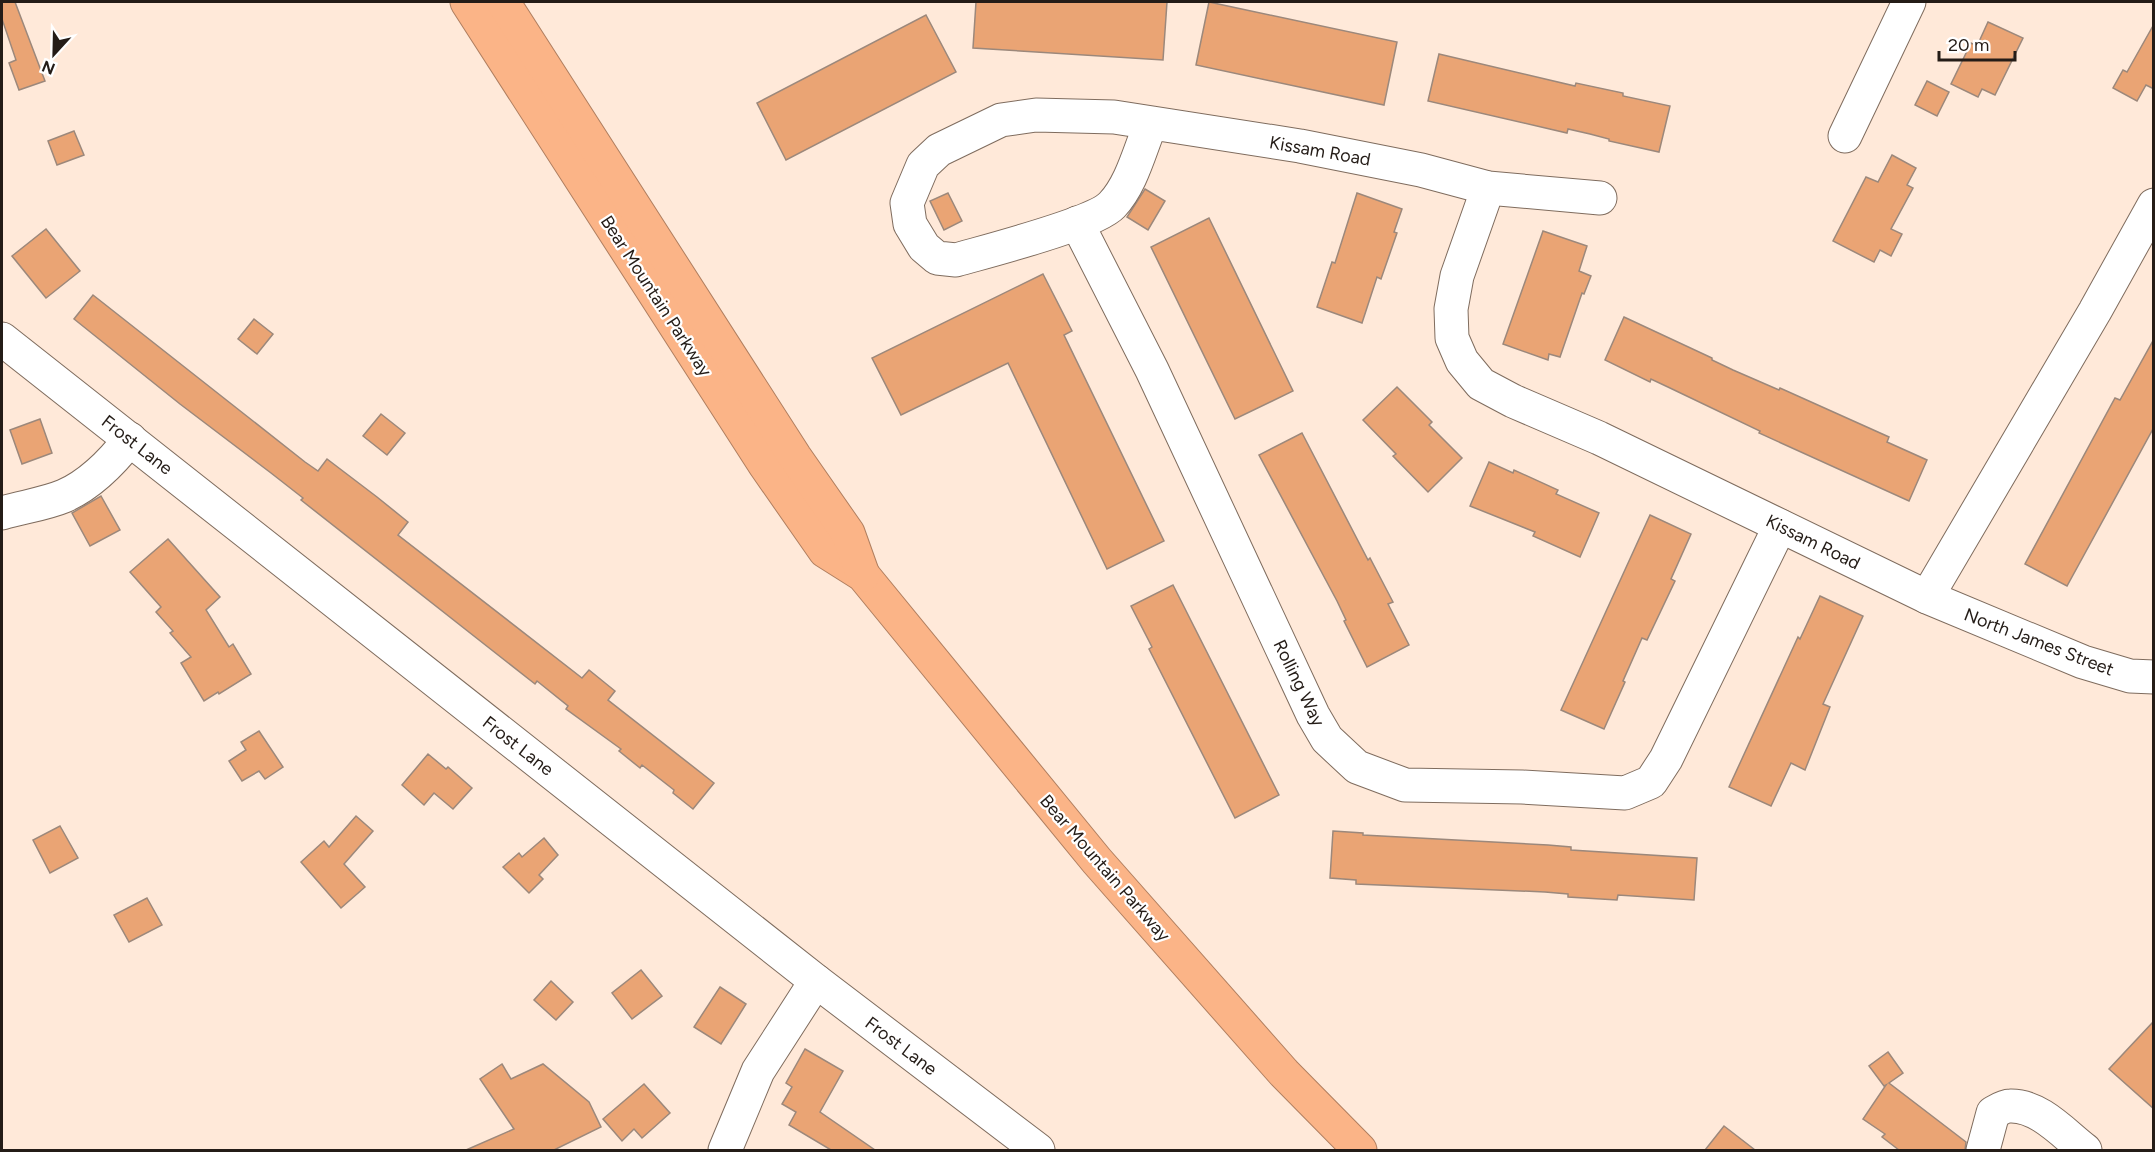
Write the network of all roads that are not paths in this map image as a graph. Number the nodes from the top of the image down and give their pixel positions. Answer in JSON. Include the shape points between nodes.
{"nodes":[{"id":1,"x":466,"y":2,"type":"edge"},
{"id":2,"x":503,"y":2,"type":"edge"},
{"id":3,"x":1909,"y":2,"type":"edge"},
{"id":4,"x":1151,"y":123,"type":"junction"},
{"id":5,"x":1845,"y":136,"type":"dead end"},
{"id":6,"x":1488,"y":188,"type":"junction"},
{"id":7,"x":1600,"y":198,"type":"dead end"},
{"id":8,"x":2154,"y":205,"type":"edge"},
{"id":9,"x":1077,"y":223,"type":"junction"},
{"id":10,"x":2,"y":339,"type":"edge"},
{"id":11,"x":130,"y":439,"type":"junction"},
{"id":12,"x":2,"y":513,"type":"edge"},
{"id":13,"x":1780,"y":526,"type":"junction"},
{"id":14,"x":863,"y":575,"type":"junction"},
{"id":15,"x":1927,"y":597,"type":"junction"},
{"id":16,"x":2154,"y":677,"type":"edge"},
{"id":17,"x":816,"y":981,"type":"junction"},
{"id":18,"x":725,"y":1150,"type":"edge"},
{"id":19,"x":1038,"y":1150,"type":"edge"},
{"id":20,"x":1360,"y":1150,"type":"edge"},
{"id":21,"x":1983,"y":1150,"type":"edge"},
{"id":22,"x":2085,"y":1150,"type":"edge"}],
"edges":[{"from":1,"to":14,"type":"highway","name":"Bear Mountain Parkway","via":[[785,494],[825,551]]},
{"from":2,"to":14,"type":"highway","name":"Bear Mountain Parkway","via":[[795,457],[849,533]]},
{"from":3,"to":5,"type":"street"},
{"from":4,"to":6,"type":"street","name":"Kissam Road","via":[[1322,150]]},
{"from":4,"to":9,"type":"street","name":"Kissam Road","via":[[1122,192],[1110,208]]},
{"from":4,"to":9,"type":"street","name":"Kissam Road","via":[[1114,117],[1036,115],[1001,120],[939,150],[923,165],[906,203],[910,224],[924,247],[937,258],[956,260]]},
{"from":6,"to":7,"type":"street","name":"Kissam Road"},
{"from":6,"to":13,"type":"street","name":"Kissam Road","via":[[1457,276],[1451,309],[1452,338],[1462,361],[1481,384]]},
{"from":8,"to":15,"type":"street"},
{"from":9,"to":13,"type":"street","name":"Rolling Way","via":[[1152,370],[1313,715],[1327,739],[1358,767],[1405,785],[1625,793],[1651,782],[1666,759]]},
{"from":10,"to":11,"type":"street","name":"Frost Lane"},
{"from":11,"to":12,"type":"street","via":[[89,481],[64,496]]},
{"from":11,"to":17,"type":"street","name":"Frost Lane"},
{"from":13,"to":15,"type":"street","name":"Kissam Road"},
{"from":14,"to":20,"type":"highway","name":"Bear Mountain Parkway","via":[[1097,861],[1284,1073]]},
{"from":15,"to":16,"type":"street","name":"North James Street","via":[[2083,662],[2130,676]]},
{"from":17,"to":18,"type":"street","via":[[758,1071]]},
{"from":17,"to":19,"type":"street","name":"Frost Lane"},
{"from":21,"to":22,"type":"street","via":[[1993,1113],[2008,1106],[2025,1107],[2043,1116]]}]}
